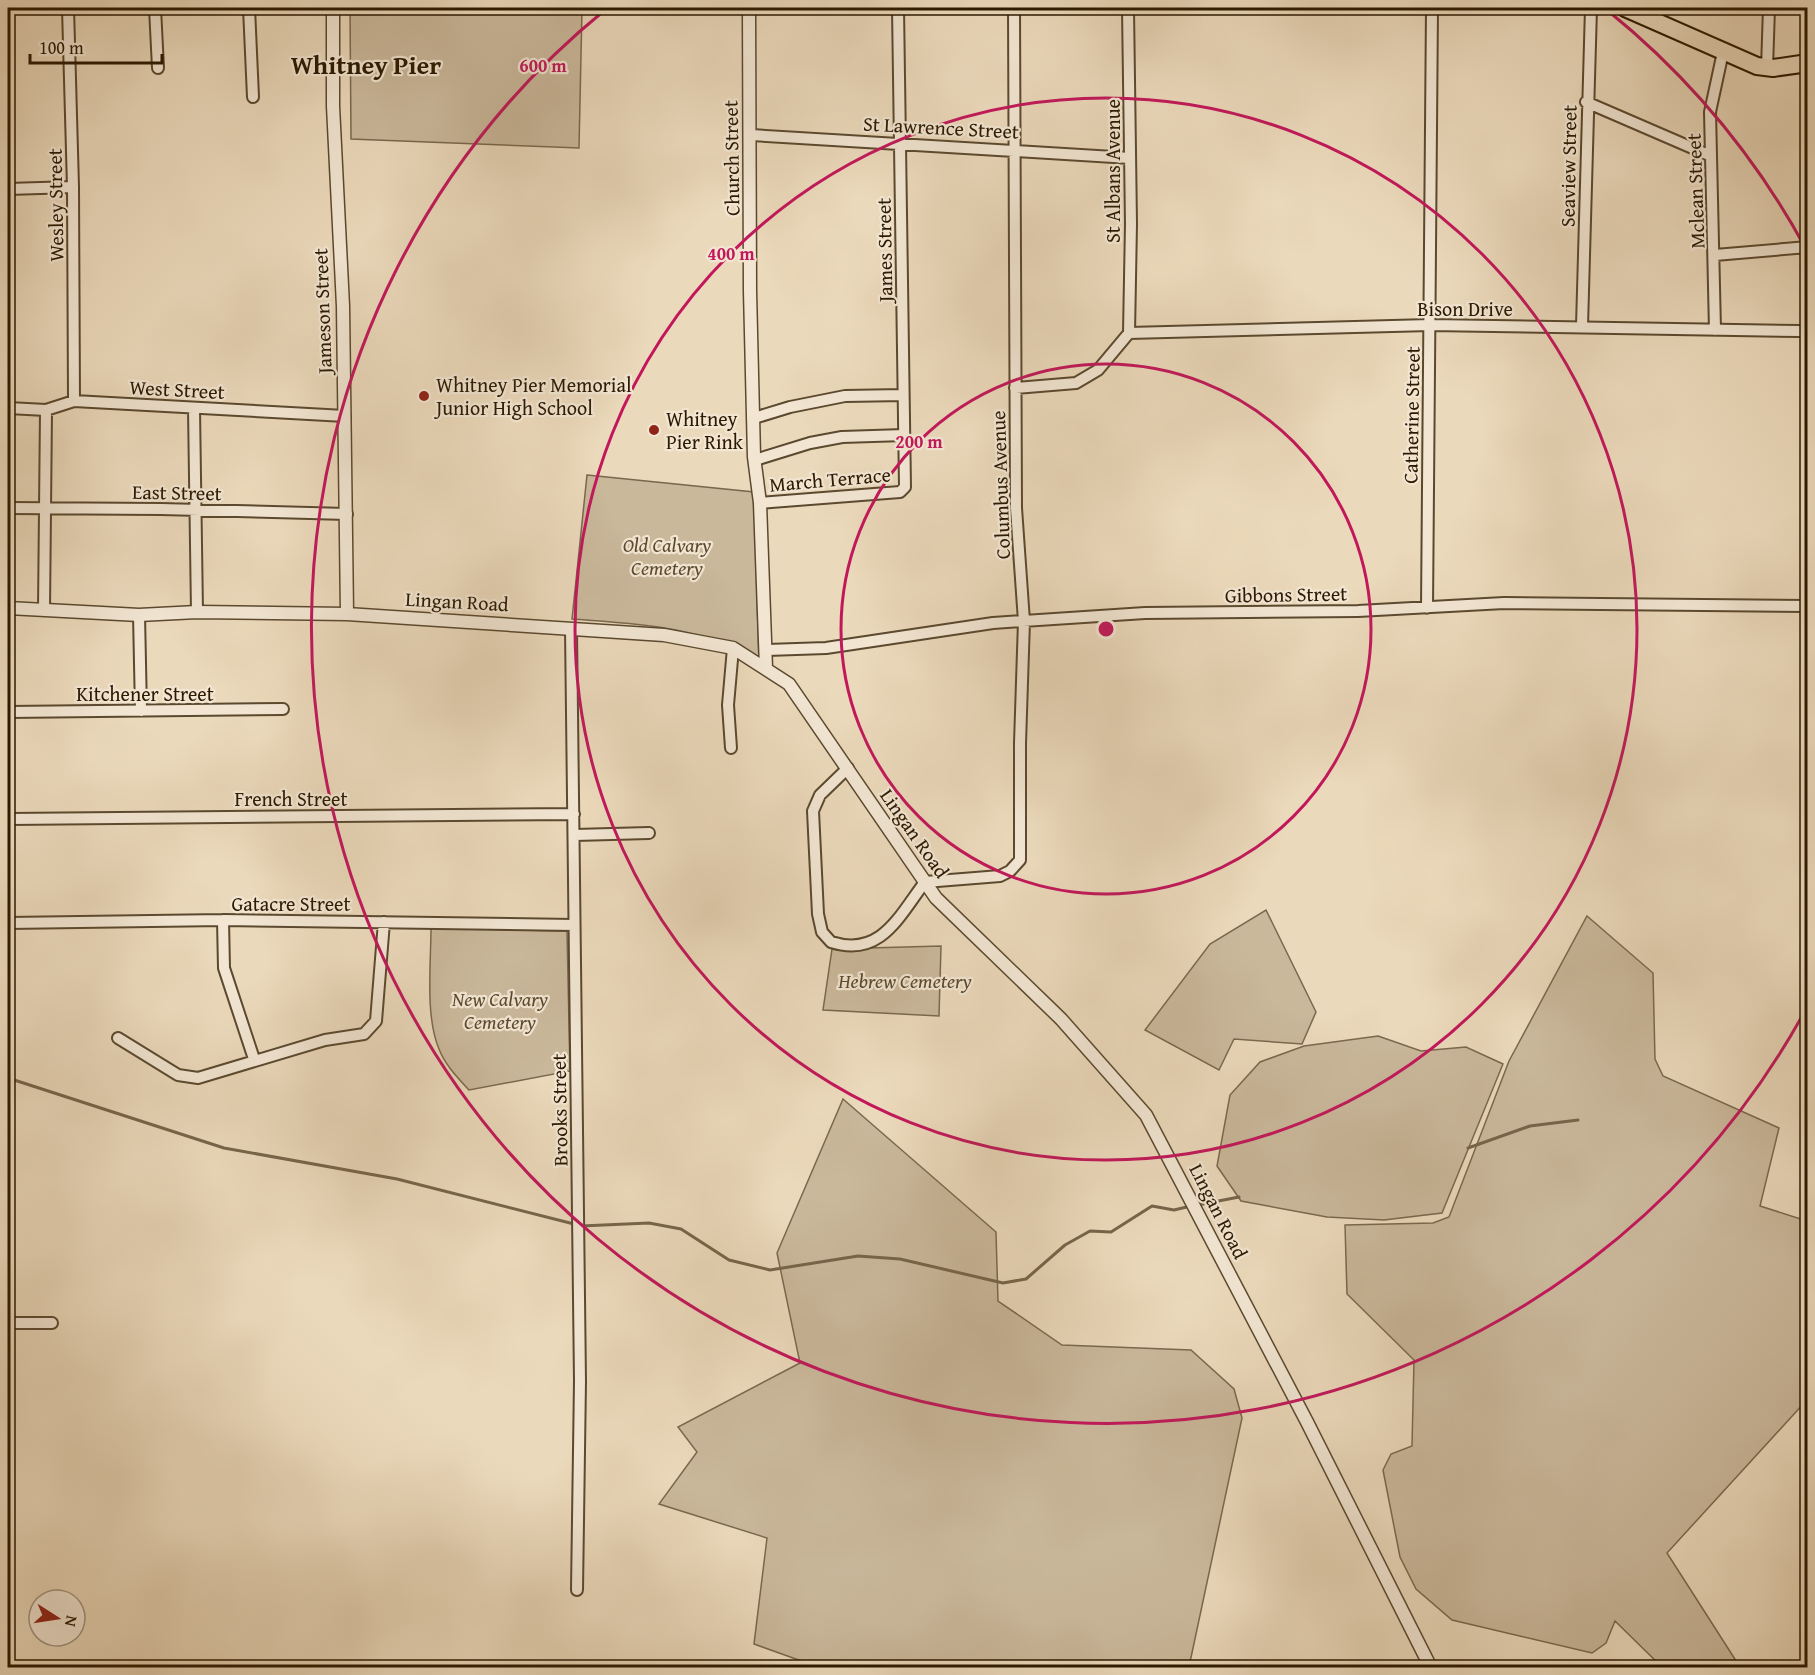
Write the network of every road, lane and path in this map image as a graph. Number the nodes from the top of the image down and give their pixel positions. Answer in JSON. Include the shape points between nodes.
{"nodes":[{"id":1,"x":68,"y":8,"type":"edge"},
{"id":2,"x":155,"y":8,"type":"edge"},
{"id":3,"x":249,"y":8,"type":"edge"},
{"id":4,"x":333,"y":8,"type":"edge"},
{"id":5,"x":749,"y":8,"type":"edge"},
{"id":6,"x":898,"y":8,"type":"edge"},
{"id":7,"x":1014,"y":8,"type":"edge"},
{"id":8,"x":1128,"y":8,"type":"edge"},
{"id":9,"x":1432,"y":8,"type":"edge"},
{"id":10,"x":1590,"y":8,"type":"edge"},
{"id":11,"x":1625,"y":8,"type":"edge"},
{"id":12,"x":1769,"y":8,"type":"edge"},
{"id":13,"x":1723,"y":52,"type":"junction"},
{"id":14,"x":1808,"y":63,"type":"edge"},
{"id":15,"x":158,"y":68,"type":"dead end"},
{"id":16,"x":1767,"y":68,"type":"junction"},
{"id":17,"x":253,"y":97,"type":"dead end"},
{"id":18,"x":1586,"y":102,"type":"junction"},
{"id":19,"x":751,"y":135,"type":"junction"},
{"id":20,"x":900,"y":143,"type":"junction"},
{"id":21,"x":1014,"y":149,"type":"junction"},
{"id":22,"x":1711,"y":156,"type":"junction"},
{"id":23,"x":1130,"y":158,"type":"junction"},
{"id":24,"x":73,"y":187,"type":"junction"},
{"id":25,"x":8,"y":189,"type":"edge"},
{"id":26,"x":1808,"y":247,"type":"edge"},
{"id":27,"x":1715,"y":255,"type":"junction"},
{"id":28,"x":1430,"y":325,"type":"junction"},
{"id":29,"x":1582,"y":326,"type":"junction"},
{"id":30,"x":1715,"y":330,"type":"junction"},
{"id":31,"x":1800,"y":331,"type":"dead end"},
{"id":32,"x":1129,"y":333,"type":"junction"},
{"id":33,"x":1015,"y":388,"type":"junction"},
{"id":34,"x":903,"y":394,"type":"junction"},
{"id":35,"x":74,"y":401,"type":"junction"},
{"id":36,"x":8,"y":408,"type":"edge"},
{"id":37,"x":194,"y":409,"type":"junction"},
{"id":38,"x":46,"y":410,"type":"junction"},
{"id":39,"x":345,"y":416,"type":"junction"},
{"id":40,"x":754,"y":418,"type":"junction"},
{"id":41,"x":904,"y":435,"type":"junction"},
{"id":42,"x":755,"y":460,"type":"junction"},
{"id":43,"x":902,"y":491,"type":"joint"},
{"id":44,"x":760,"y":503,"type":"junction"},
{"id":45,"x":8,"y":508,"type":"edge"},
{"id":46,"x":46,"y":509,"type":"junction"},
{"id":47,"x":195,"y":510,"type":"junction"},
{"id":48,"x":347,"y":514,"type":"junction"},
{"id":49,"x":1808,"y":606,"type":"edge"},
{"id":50,"x":8,"y":608,"type":"edge"},
{"id":51,"x":1427,"y":608,"type":"junction"},
{"id":52,"x":44,"y":610,"type":"junction"},
{"id":53,"x":197,"y":612,"type":"junction"},
{"id":54,"x":346,"y":614,"type":"junction"},
{"id":55,"x":139,"y":615,"type":"junction"},
{"id":56,"x":1024,"y":621,"type":"junction"},
{"id":57,"x":571,"y":629,"type":"junction"},
{"id":58,"x":733,"y":648,"type":"junction"},
{"id":59,"x":767,"y":650,"type":"junction"},
{"id":60,"x":766,"y":668,"type":"junction"},
{"id":61,"x":283,"y":709,"type":"dead end"},
{"id":62,"x":141,"y":711,"type":"junction"},
{"id":63,"x":8,"y":712,"type":"edge"},
{"id":64,"x":731,"y":748,"type":"dead end"},
{"id":65,"x":848,"y":768,"type":"junction"},
{"id":66,"x":574,"y":814,"type":"junction"},
{"id":67,"x":8,"y":819,"type":"edge"},
{"id":68,"x":649,"y":834,"type":"dead end"},
{"id":69,"x":575,"y":835,"type":"junction"},
{"id":70,"x":925,"y":882,"type":"junction"},
{"id":71,"x":223,"y":920,"type":"junction"},
{"id":72,"x":384,"y":922,"type":"junction"},
{"id":73,"x":8,"y":923,"type":"edge"},
{"id":74,"x":574,"y":925,"type":"junction"},
{"id":75,"x":118,"y":1038,"type":"dead end"},
{"id":76,"x":254,"y":1059,"type":"junction"},
{"id":77,"x":8,"y":1323,"type":"edge"},
{"id":78,"x":51,"y":1323,"type":"dead end"},
{"id":79,"x":577,"y":1590,"type":"dead end"},
{"id":80,"x":1431,"y":1668,"type":"edge"}],
"edges":[{"from":1,"to":24,"type":"street","name":"Wesley Street"},
{"from":2,"to":15,"type":"street"},
{"from":3,"to":17,"type":"street"},
{"from":4,"to":39,"type":"street","name":"Jameson Street"},
{"from":5,"to":19,"type":"street","name":"Church Street"},
{"from":6,"to":20,"type":"street","name":"James Street"},
{"from":7,"to":21,"type":"street","name":"Columbus Avenue"},
{"from":8,"to":23,"type":"street","name":"St Albans Avenue"},
{"from":9,"to":28,"type":"street","name":"Catherine Street"},
{"from":10,"to":18,"type":"street","name":"Seaview Street"},
{"from":11,"to":13,"type":"main road"},
{"from":12,"to":16,"type":"street"},
{"from":13,"to":16,"type":"main road"},
{"from":13,"to":22,"type":"street","name":"Mclean Street","via":[[1711,104]]},
{"from":14,"to":16,"type":"main road"},
{"from":18,"to":22,"type":"street"},
{"from":18,"to":29,"type":"street","name":"Seaview Street"},
{"from":19,"to":20,"type":"street","name":"St Lawrence Street"},
{"from":19,"to":40,"type":"street","name":"Church Street"},
{"from":20,"to":21,"type":"street","name":"St Lawrence Street"},
{"from":20,"to":34,"type":"street","name":"James Street"},
{"from":21,"to":23,"type":"street","name":"St Lawrence Street"},
{"from":21,"to":33,"type":"street","name":"Columbus Avenue"},
{"from":22,"to":27,"type":"street","name":"Mclean Street"},
{"from":23,"to":32,"type":"street","name":"St Albans Avenue"},
{"from":24,"to":25,"type":"street"},
{"from":24,"to":35,"type":"street","name":"Wesley Street"},
{"from":26,"to":27,"type":"street"},
{"from":27,"to":30,"type":"street","name":"Mclean Street"},
{"from":28,"to":29,"type":"street","name":"Bison Drive"},
{"from":28,"to":32,"type":"street","name":"Bison Drive"},
{"from":28,"to":51,"type":"street","name":"Catherine Street"},
{"from":29,"to":30,"type":"street","name":"Bison Drive"},
{"from":30,"to":31,"type":"street","name":"Bison Drive"},
{"from":32,"to":33,"type":"street","via":[[1098,370],[1076,383]]},
{"from":33,"to":56,"type":"street","name":"Columbus Avenue","via":[[1016,508]]},
{"from":34,"to":40,"type":"street","via":[[845,396]]},
{"from":34,"to":41,"type":"street","name":"James Street"},
{"from":35,"to":37,"type":"street","name":"West Street"},
{"from":35,"to":38,"type":"street","name":"West Street"},
{"from":36,"to":38,"type":"street","name":"West Street"},
{"from":37,"to":39,"type":"street","name":"West Street"},
{"from":37,"to":47,"type":"street"},
{"from":38,"to":46,"type":"street"},
{"from":39,"to":48,"type":"street","name":"Jameson Street"},
{"from":40,"to":42,"type":"street","name":"Church Street"},
{"from":41,"to":42,"type":"street","via":[[842,437]]},
{"from":41,"to":43,"type":"street","name":"James Street"},
{"from":42,"to":44,"type":"street","name":"Church Street"},
{"from":43,"to":44,"type":"street","name":"March Terrace"},
{"from":44,"to":59,"type":"street","name":"Church Street"},
{"from":45,"to":46,"type":"street","name":"East Street"},
{"from":46,"to":47,"type":"street","name":"East Street"},
{"from":46,"to":52,"type":"street"},
{"from":47,"to":48,"type":"street","name":"East Street"},
{"from":47,"to":53,"type":"street"},
{"from":48,"to":54,"type":"street","name":"Jameson Street"},
{"from":49,"to":51,"type":"street","name":"Gibbons Street","via":[[1504,603]]},
{"from":50,"to":52,"type":"street","name":"Lingan Road"},
{"from":51,"to":56,"type":"street","name":"Gibbons Street","via":[[1144,614]]},
{"from":52,"to":55,"type":"street","name":"Lingan Road"},
{"from":53,"to":54,"type":"street","name":"Lingan Road"},
{"from":53,"to":55,"type":"street","name":"Lingan Road"},
{"from":54,"to":57,"type":"street","name":"Lingan Road"},
{"from":55,"to":62,"type":"street"},
{"from":56,"to":59,"type":"street","name":"Gibbons Street","via":[[943,629],[826,648]]},
{"from":56,"to":70,"type":"street","name":"Columbus Avenue","via":[[1020,860],[1000,876]]},
{"from":57,"to":58,"type":"street","name":"Lingan Road","via":[[664,635]]},
{"from":57,"to":66,"type":"street","name":"Brooks Street"},
{"from":58,"to":60,"type":"street","name":"Lingan Road"},
{"from":58,"to":64,"type":"street","via":[[728,705]]},
{"from":59,"to":60,"type":"street","name":"Church Street"},
{"from":60,"to":65,"type":"street","name":"Lingan Road","via":[[789,684]]},
{"from":61,"to":62,"type":"street","name":"Kitchener Street"},
{"from":62,"to":63,"type":"street","name":"Kitchener Street"},
{"from":65,"to":70,"type":"street","name":"Lingan Road"},
{"from":65,"to":70,"type":"street","via":[[814,806],[817,903],[823,935],[840,945],[875,942]]},
{"from":66,"to":67,"type":"street","name":"French Street"},
{"from":66,"to":69,"type":"street","name":"Brooks Street"},
{"from":68,"to":69,"type":"street"},
{"from":69,"to":74,"type":"street","name":"Brooks Street"},
{"from":70,"to":80,"type":"street","name":"Lingan Road","via":[[957,920],[1061,1019],[1146,1115]]},
{"from":71,"to":72,"type":"street","name":"Gatacre Street"},
{"from":71,"to":73,"type":"street","name":"Gatacre Street"},
{"from":71,"to":76,"type":"street","via":[[224,968]]},
{"from":72,"to":74,"type":"street","name":"Gatacre Street"},
{"from":72,"to":76,"type":"street","via":[[377,1015],[369,1031]]},
{"from":74,"to":79,"type":"street","name":"Brooks Street","via":[[580,1373]]},
{"from":75,"to":76,"type":"street","via":[[178,1075],[189,1077],[209,1075]]},
{"from":77,"to":78,"type":"street"}]}
